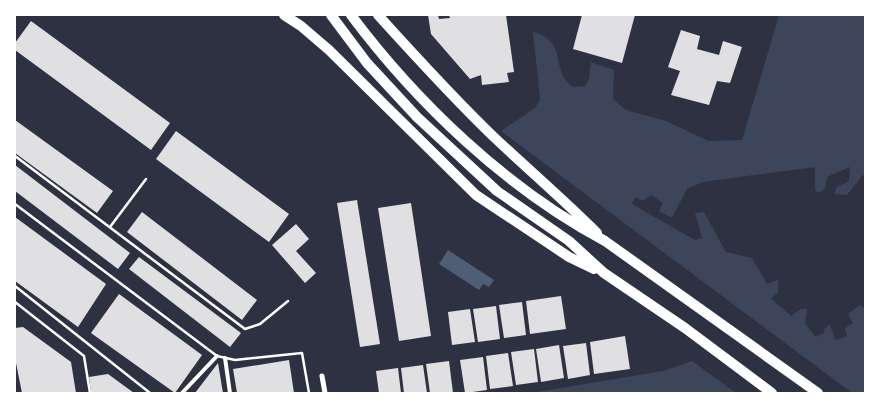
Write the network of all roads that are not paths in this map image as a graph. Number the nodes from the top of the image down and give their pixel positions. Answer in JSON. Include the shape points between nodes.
{"nodes":[{"id":1,"x":284,"y":15,"type":"edge"},
{"id":2,"x":331,"y":15,"type":"edge"},
{"id":3,"x":351,"y":15,"type":"edge"},
{"id":4,"x":378,"y":15,"type":"edge"},
{"id":5,"x":15,"y":156,"type":"edge"},
{"id":6,"x":146,"y":179,"type":"dead end"},
{"id":7,"x":15,"y":204,"type":"edge"},
{"id":8,"x":110,"y":227,"type":"junction"},
{"id":9,"x":605,"y":240,"type":"junction"},
{"id":10,"x":604,"y":273,"type":"junction"},
{"id":11,"x":15,"y":286,"type":"edge"},
{"id":12,"x":288,"y":301,"type":"dead end"},
{"id":13,"x":15,"y":302,"type":"edge"},
{"id":14,"x":218,"y":356,"type":"junction"},
{"id":15,"x":225,"y":358,"type":"junction"},
{"id":16,"x":322,"y":376,"type":"dead end"},
{"id":17,"x":90,"y":393,"type":"edge"},
{"id":18,"x":150,"y":393,"type":"edge"},
{"id":19,"x":182,"y":393,"type":"edge"},
{"id":20,"x":230,"y":393,"type":"edge"},
{"id":21,"x":309,"y":393,"type":"edge"},
{"id":22,"x":325,"y":393,"type":"edge"},
{"id":23,"x":772,"y":393,"type":"edge"},
{"id":24,"x":818,"y":393,"type":"edge"}],
"edges":[{"from":1,"to":10,"type":"highway","via":[[328,50],[476,195],[569,257]]},
{"from":2,"to":10,"type":"highway","via":[[367,63],[417,117],[497,190],[569,242]]},
{"from":3,"to":9,"type":"highway","via":[[379,52],[465,141],[522,188],[574,224]]},
{"from":4,"to":9,"type":"highway","via":[[482,125]]},
{"from":5,"to":8,"type":"lane"},
{"from":6,"to":8,"type":"lane"},
{"from":7,"to":14,"type":"lane"},
{"from":8,"to":12,"type":"lane","via":[[245,328],[260,324]]},
{"from":9,"to":24,"type":"highway"},
{"from":10,"to":23,"type":"highway"},
{"from":11,"to":18,"type":"lane"},
{"from":13,"to":17,"type":"lane","via":[[84,356]]},
{"from":14,"to":15,"type":"lane"},
{"from":14,"to":19,"type":"street"},
{"from":15,"to":20,"type":"street"},
{"from":15,"to":21,"type":"lane","via":[[235,360],[302,352]]},
{"from":16,"to":22,"type":"street"}]}
